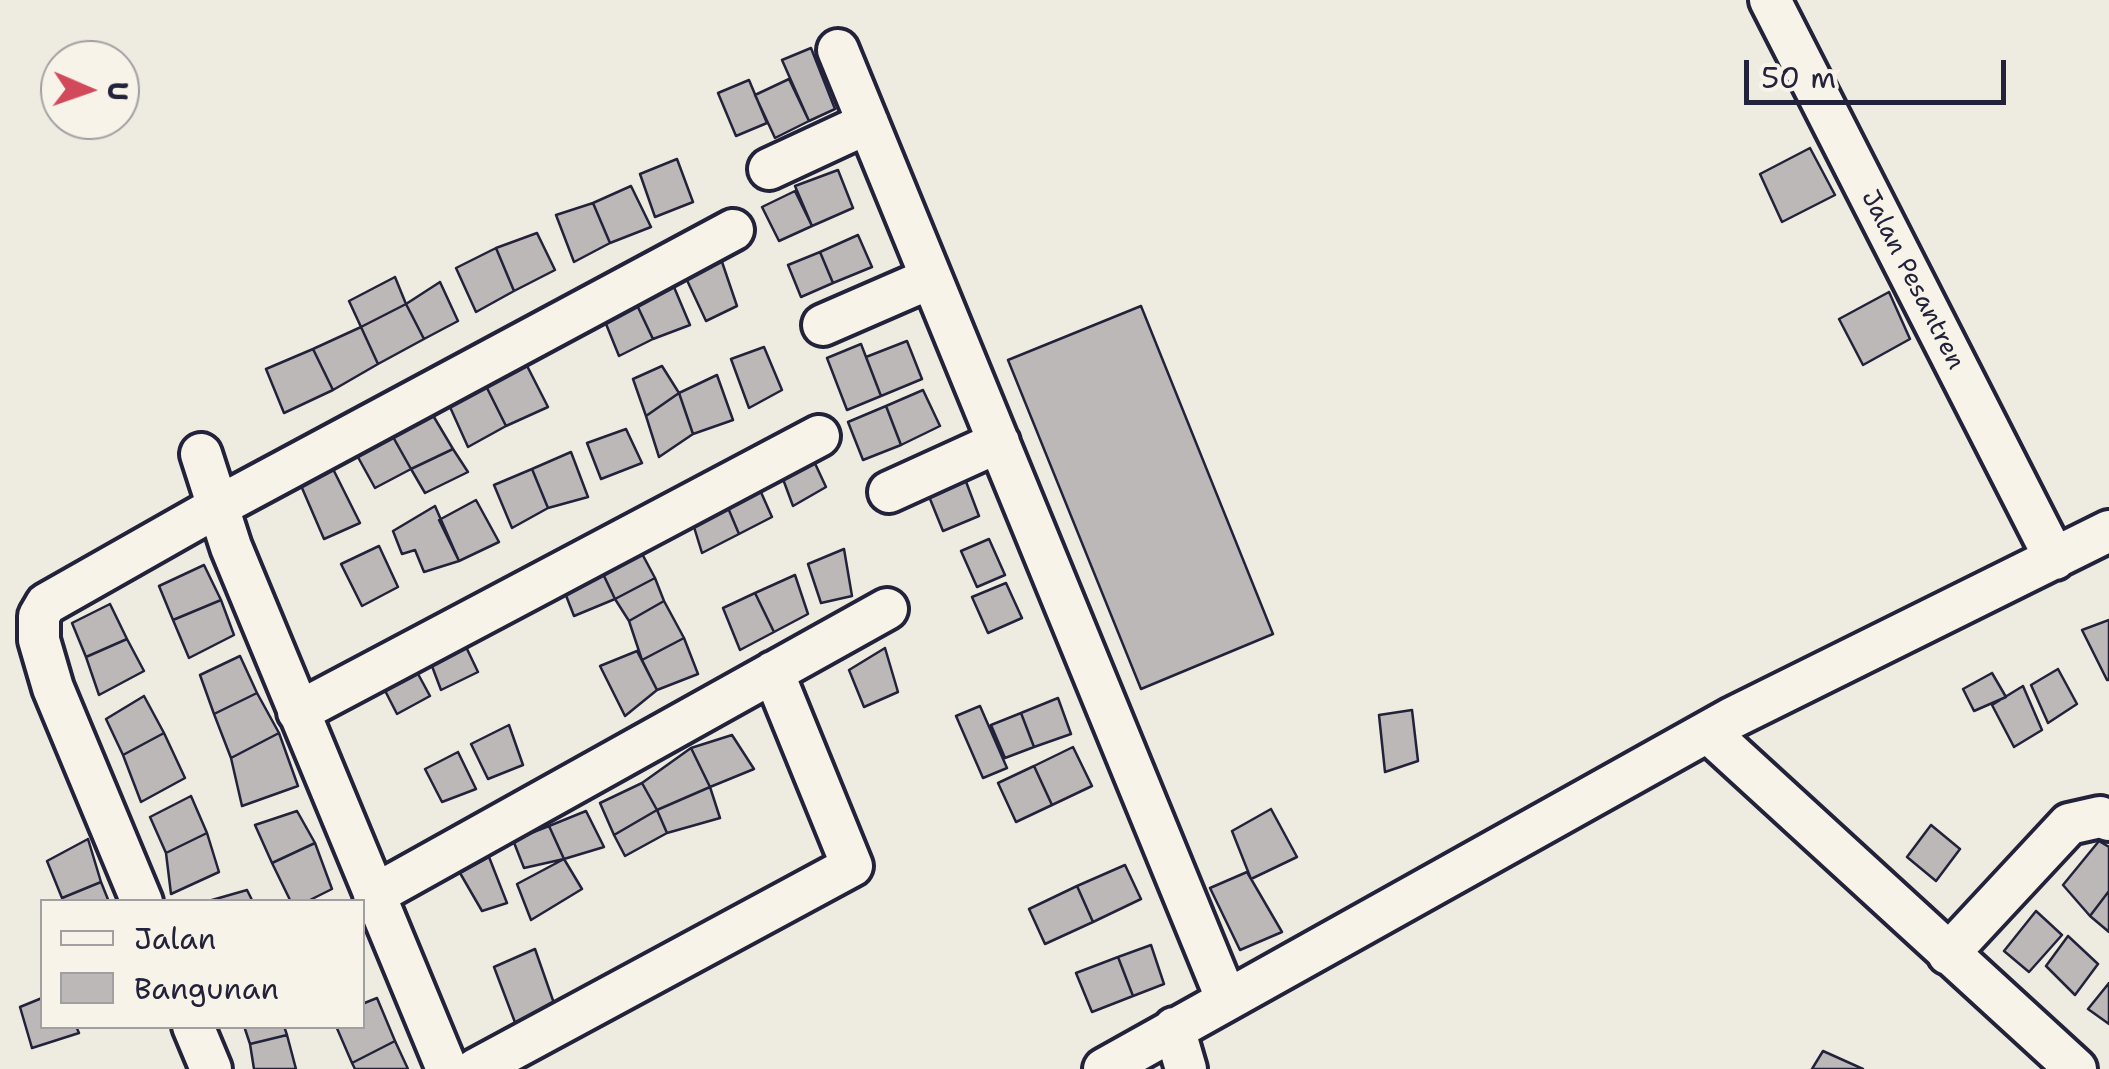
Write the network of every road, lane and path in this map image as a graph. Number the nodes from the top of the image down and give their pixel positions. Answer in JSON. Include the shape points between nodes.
{"nodes":[{"id":1,"x":1770,"y":0,"type":"edge"},
{"id":2,"x":838,"y":50,"type":"dead end"},
{"id":3,"x":868,"y":123,"type":"junction"},
{"id":4,"x":769,"y":170,"type":"dead end"},
{"id":5,"x":733,"y":230,"type":"dead end"},
{"id":6,"x":931,"y":278,"type":"junction"},
{"id":7,"x":823,"y":325,"type":"dead end"},
{"id":8,"x":819,"y":436,"type":"dead end"},
{"id":9,"x":999,"y":442,"type":"junction"},
{"id":10,"x":201,"y":454,"type":"dead end"},
{"id":11,"x":889,"y":492,"type":"dead end"},
{"id":12,"x":217,"y":508,"type":"junction"},
{"id":13,"x":2109,"y":531,"type":"edge"},
{"id":14,"x":2055,"y":560,"type":"junction"},
{"id":15,"x":887,"y":609,"type":"dead end"},
{"id":16,"x":774,"y":672,"type":"junction"},
{"id":17,"x":298,"y":712,"type":"junction"},
{"id":18,"x":1708,"y":732,"type":"junction"},
{"id":19,"x":2109,"y":820,"type":"edge"},
{"id":20,"x":374,"y":895,"type":"junction"},
{"id":21,"x":141,"y":899,"type":"edge"},
{"id":22,"x":1948,"y":954,"type":"junction"},
{"id":23,"x":1226,"y":998,"type":"junction"},
{"id":24,"x":1174,"y":1028,"type":"junction"},
{"id":25,"x":194,"y":1029,"type":"edge"},
{"id":26,"x":211,"y":1069,"type":"edge"},
{"id":27,"x":447,"y":1069,"type":"edge"},
{"id":28,"x":476,"y":1069,"type":"edge"},
{"id":29,"x":1104,"y":1069,"type":"edge"},
{"id":30,"x":1186,"y":1069,"type":"edge"},
{"id":31,"x":2076,"y":1069,"type":"edge"}],
"edges":[{"from":1,"to":14,"type":"street","name":"Jalan Pesantren"},
{"from":2,"to":3,"type":"street"},
{"from":3,"to":4,"type":"street"},
{"from":3,"to":6,"type":"street"},
{"from":5,"to":12,"type":"street"},
{"from":6,"to":7,"type":"street"},
{"from":6,"to":9,"type":"street"},
{"from":8,"to":17,"type":"street"},
{"from":9,"to":11,"type":"street"},
{"from":9,"to":23,"type":"street"},
{"from":10,"to":12,"type":"street"},
{"from":12,"to":17,"type":"street"},
{"from":12,"to":21,"type":"street","via":[[46,604],[39,616],[54,688]]},
{"from":13,"to":14,"type":"street"},
{"from":14,"to":18,"type":"street"},
{"from":15,"to":16,"type":"street"},
{"from":16,"to":20,"type":"street"},
{"from":16,"to":28,"type":"street","via":[[852,866]]},
{"from":17,"to":20,"type":"street"},
{"from":18,"to":22,"type":"street"},
{"from":18,"to":23,"type":"street"},
{"from":19,"to":22,"type":"street","via":[[2069,824]]},
{"from":20,"to":27,"type":"street"},
{"from":22,"to":31,"type":"street"},
{"from":23,"to":24,"type":"street"},
{"from":24,"to":29,"type":"street"},
{"from":24,"to":30,"type":"street"},
{"from":25,"to":26,"type":"street"}]}
